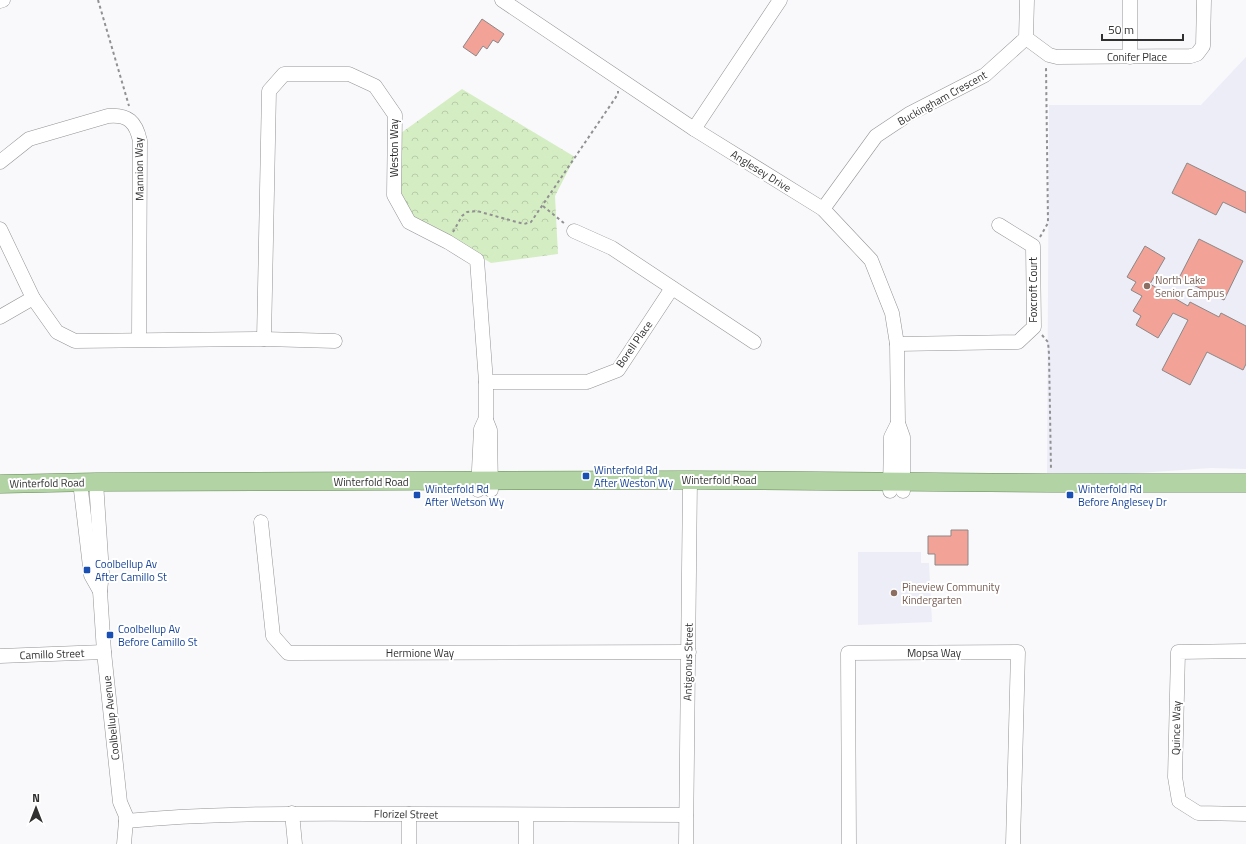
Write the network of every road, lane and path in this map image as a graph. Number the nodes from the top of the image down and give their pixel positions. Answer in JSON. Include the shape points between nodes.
{"nodes":[{"id":1,"x":98,"y":0,"type":"edge"},
{"id":2,"x":780,"y":0,"type":"edge"},
{"id":3,"x":1027,"y":0,"type":"edge"},
{"id":4,"x":1130,"y":0,"type":"edge"},
{"id":5,"x":1204,"y":0,"type":"edge"},
{"id":6,"x":508,"y":1,"type":"edge"},
{"id":7,"x":1026,"y":38,"type":"junction"},
{"id":8,"x":1130,"y":57,"type":"junction"},
{"id":9,"x":1046,"y":66,"type":"dead end"},
{"id":10,"x":623,"y":81,"type":"junction"},
{"id":11,"x":126,"y":118,"type":"junction"},
{"id":12,"x":694,"y":129,"type":"junction"},
{"id":13,"x":0,"y":162,"type":"edge"},
{"id":14,"x":543,"y":206,"type":"junction"},
{"id":15,"x":823,"y":209,"type":"junction"},
{"id":16,"x":999,"y":225,"type":"dead end"},
{"id":17,"x":0,"y":229,"type":"edge"},
{"id":18,"x":574,"y":231,"type":"joint"},
{"id":19,"x":448,"y":242,"type":"junction"},
{"id":20,"x":1033,"y":247,"type":"junction"},
{"id":21,"x":672,"y":288,"type":"junction"},
{"id":22,"x":33,"y":298,"type":"junction"},
{"id":23,"x":0,"y":317,"type":"edge"},
{"id":24,"x":1034,"y":327,"type":"junction"},
{"id":25,"x":139,"y":339,"type":"junction"},
{"id":26,"x":264,"y":339,"type":"junction"},
{"id":27,"x":335,"y":341,"type":"dead end"},
{"id":28,"x":754,"y":342,"type":"dead end"},
{"id":29,"x":897,"y":344,"type":"junction"},
{"id":30,"x":486,"y":382,"type":"junction"},
{"id":31,"x":1051,"y":483,"type":"junction"},
{"id":32,"x":1246,"y":483,"type":"edge"},
{"id":33,"x":0,"y":484,"type":"edge"},
{"id":34,"x":691,"y":485,"type":"junction"},
{"id":35,"x":485,"y":486,"type":"junction"},
{"id":36,"x":897,"y":486,"type":"junction"},
{"id":37,"x":88,"y":487,"type":"junction"},
{"id":38,"x":1246,"y":492,"type":"edge"},
{"id":39,"x":0,"y":493,"type":"edge"},
{"id":40,"x":261,"y":522,"type":"dead end"},
{"id":41,"x":1246,"y":651,"type":"edge"},
{"id":42,"x":104,"y":652,"type":"junction"},
{"id":43,"x":689,"y":652,"type":"junction"},
{"id":44,"x":0,"y":656,"type":"edge"},
{"id":45,"x":292,"y":813,"type":"junction"},
{"id":46,"x":409,"y":814,"type":"junction"},
{"id":47,"x":1246,"y":814,"type":"edge"},
{"id":48,"x":526,"y":815,"type":"junction"},
{"id":49,"x":686,"y":815,"type":"junction"},
{"id":50,"x":126,"y":821,"type":"junction"},
{"id":51,"x":124,"y":844,"type":"edge"},
{"id":52,"x":295,"y":844,"type":"edge"},
{"id":53,"x":409,"y":844,"type":"edge"},
{"id":54,"x":526,"y":844,"type":"edge"},
{"id":55,"x":686,"y":844,"type":"edge"},
{"id":56,"x":849,"y":844,"type":"edge"},
{"id":57,"x":1013,"y":844,"type":"edge"}],
"edges":[{"from":1,"to":11,"type":"path","via":[[129,104]]},
{"from":2,"to":12,"type":"street"},
{"from":3,"to":7,"type":"street"},
{"from":4,"to":8,"type":"street"},
{"from":5,"to":8,"type":"street","name":"Conifer Place","via":[[1204,40],[1197,54],[1182,57]]},
{"from":6,"to":10,"type":"street","name":"Anglesey Drive"},
{"from":7,"to":8,"type":"street","name":"Conifer Place","via":[[1045,52],[1057,56]]},
{"from":7,"to":15,"type":"street","name":"Buckingham Crescent","via":[[985,76],[909,114],[876,136]]},
{"from":9,"to":20,"type":"path","via":[[1048,223]]},
{"from":10,"to":12,"type":"street","name":"Anglesey Drive"},
{"from":10,"to":14,"type":"path","via":[[618,94]]},
{"from":11,"to":13,"type":"street","via":[[118,115],[108,116],[29,139]]},
{"from":11,"to":25,"type":"street","name":"Mannion Way","via":[[138,131],[140,141]]},
{"from":12,"to":15,"type":"street","name":"Anglesey Drive"},
{"from":14,"to":18,"type":"path"},
{"from":14,"to":19,"type":"path","via":[[532,222],[524,224],[476,211],[467,212],[462,216]]},
{"from":15,"to":29,"type":"street","name":"Anglesey Drive","via":[[871,260],[892,313]]},
{"from":16,"to":20,"type":"street","name":"Foxcroft Court"},
{"from":17,"to":22,"type":"street"},
{"from":18,"to":21,"type":"street","via":[[612,248]]},
{"from":19,"to":26,"type":"street","name":"Weston Way","via":[[409,222],[394,195],[395,115],[375,86],[349,74],[284,74],[269,91]]},
{"from":19,"to":30,"type":"street","name":"Weston Way","via":[[477,260]]},
{"from":20,"to":24,"type":"street","name":"Foxcroft Court"},
{"from":21,"to":28,"type":"street"},
{"from":21,"to":30,"type":"street","name":"Borell Place","via":[[618,370],[587,382]]},
{"from":22,"to":23,"type":"street"},
{"from":22,"to":25,"type":"street","via":[[57,332],[75,341]]},
{"from":24,"to":29,"type":"street","name":"Foxcroft Court","via":[[1018,342]]},
{"from":24,"to":31,"type":"path","via":[[1048,342]]},
{"from":25,"to":26,"type":"street"},
{"from":26,"to":27,"type":"street"},
{"from":29,"to":36,"type":"street","name":"Anglesey Drive","via":[[898,423],[891,437]]},
{"from":30,"to":35,"type":"street","name":"Weston Way","via":[[486,418],[481,429]]},
{"from":31,"to":32,"type":"main road","name":"Winterfold Road"},
{"from":31,"to":36,"type":"main road","name":"Winterfold Road"},
{"from":33,"to":37,"type":"main road","name":"Winterfold Road"},
{"from":34,"to":35,"type":"main road","name":"Winterfold Road"},
{"from":34,"to":36,"type":"main road","name":"Winterfold Road"},
{"from":34,"to":43,"type":"street","name":"Antigonus Street"},
{"from":35,"to":37,"type":"main road","name":"Winterfold Road"},
{"from":36,"to":38,"type":"main road","name":"Winterfold Road"},
{"from":37,"to":39,"type":"main road","name":"Winterfold Road"},
{"from":37,"to":42,"type":"street","name":"Coolbellup Avenue","via":[[102,573],[100,591]]},
{"from":40,"to":43,"type":"street","name":"Hermione Way","via":[[273,636],[288,653]]},
{"from":41,"to":47,"type":"street","name":"Quince Way","via":[[1178,652],[1175,777],[1179,801],[1198,813]]},
{"from":42,"to":44,"type":"street","name":"Camillo Street"},
{"from":42,"to":50,"type":"street","name":"Coolbellup Avenue","via":[[120,802]]},
{"from":43,"to":49,"type":"street","name":"Antigonus Street"},
{"from":45,"to":46,"type":"street","name":"Florizel Street"},
{"from":45,"to":50,"type":"street","name":"Florizel Street"},
{"from":45,"to":52,"type":"street"},
{"from":46,"to":48,"type":"street","name":"Florizel Street"},
{"from":46,"to":53,"type":"street"},
{"from":48,"to":49,"type":"street","name":"Florizel Street"},
{"from":48,"to":54,"type":"street"},
{"from":49,"to":55,"type":"street","name":"Antigonus Street"},
{"from":50,"to":51,"type":"street","name":"Coolbellup Avenue"},
{"from":56,"to":57,"type":"street","name":"Mopsa Way","via":[[848,653],[1018,652]]}]}
